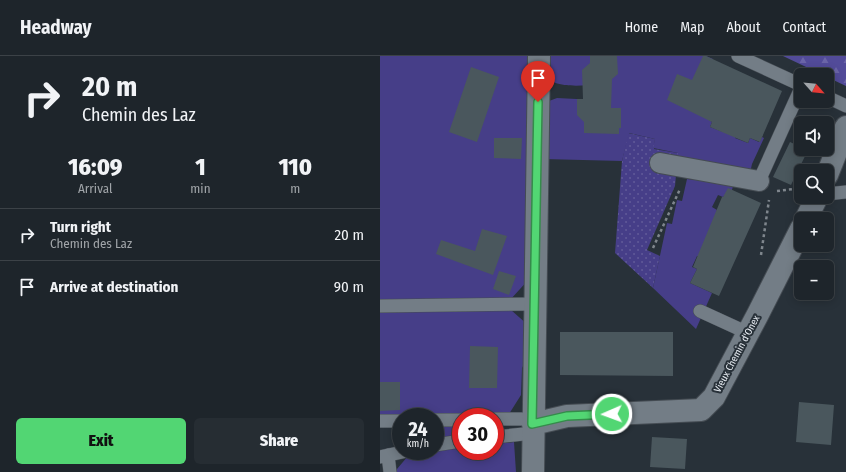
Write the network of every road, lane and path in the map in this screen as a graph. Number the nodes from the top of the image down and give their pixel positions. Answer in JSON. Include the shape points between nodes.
{"nodes":[{"id":1,"x":539,"y":56,"type":"edge"},
{"id":2,"x":738,"y":56,"type":"edge"},
{"id":3,"x":794,"y":83,"type":"edge"},
{"id":4,"x":834,"y":100,"type":"edge"},
{"id":5,"x":794,"y":105,"type":"edge"},
{"id":6,"x":846,"y":106,"type":"edge"},
{"id":7,"x":846,"y":127,"type":"edge"},
{"id":8,"x":660,"y":163,"type":"dead end"},
{"id":9,"x":831,"y":164,"type":"edge"},
{"id":10,"x":689,"y":168,"type":"junction"},
{"id":11,"x":765,"y":186,"type":"junction"},
{"id":12,"x":794,"y":189,"type":"edge"},
{"id":13,"x":846,"y":192,"type":"edge"},
{"id":14,"x":834,"y":193,"type":"edge"},
{"id":15,"x":794,"y":243,"type":"edge"},
{"id":16,"x":653,"y":248,"type":"dead end"},
{"id":17,"x":761,"y":259,"type":"dead end"},
{"id":18,"x":535,"y":304,"type":"junction"},
{"id":19,"x":380,"y":306,"type":"edge"},
{"id":20,"x":700,"y":311,"type":"dead end"},
{"id":21,"x":748,"y":333,"type":"junction"},
{"id":22,"x":504,"y":420,"type":"edge"},
{"id":23,"x":380,"y":421,"type":"edge"},
{"id":24,"x":392,"y":421,"type":"edge"},
{"id":25,"x":533,"y":425,"type":"junction"},
{"id":26,"x":504,"y":434,"type":"edge"},
{"id":27,"x":384,"y":456,"type":"edge"},
{"id":28,"x":390,"y":472,"type":"edge"},
{"id":29,"x":533,"y":472,"type":"edge"}],
"edges":[{"from":1,"to":18,"type":"street"},
{"from":2,"to":3,"type":"lane"},
{"from":4,"to":6,"type":"lane"},
{"from":5,"to":11,"type":"lane"},
{"from":7,"to":9,"type":"street"},
{"from":8,"to":10,"type":"street"},
{"from":10,"to":11,"type":"street"},
{"from":10,"to":16,"type":"path"},
{"from":11,"to":12,"type":"path"},
{"from":11,"to":17,"type":"path"},
{"from":13,"to":14,"type":"lane"},
{"from":15,"to":21,"type":"street","name":"Vieux Chemin d'Onex"},
{"from":18,"to":19,"type":"lane"},
{"from":18,"to":25,"type":"street"},
{"from":20,"to":21,"type":"lane"},
{"from":21,"to":25,"type":"street","name":"Vieux Chemin d'Onex","via":[[714,397],[701,410],[567,416]]},
{"from":22,"to":25,"type":"lane"},
{"from":23,"to":24,"type":"lane"},
{"from":25,"to":26,"type":"lane"},
{"from":25,"to":29,"type":"street"},
{"from":27,"to":28,"type":"lane"}]}
